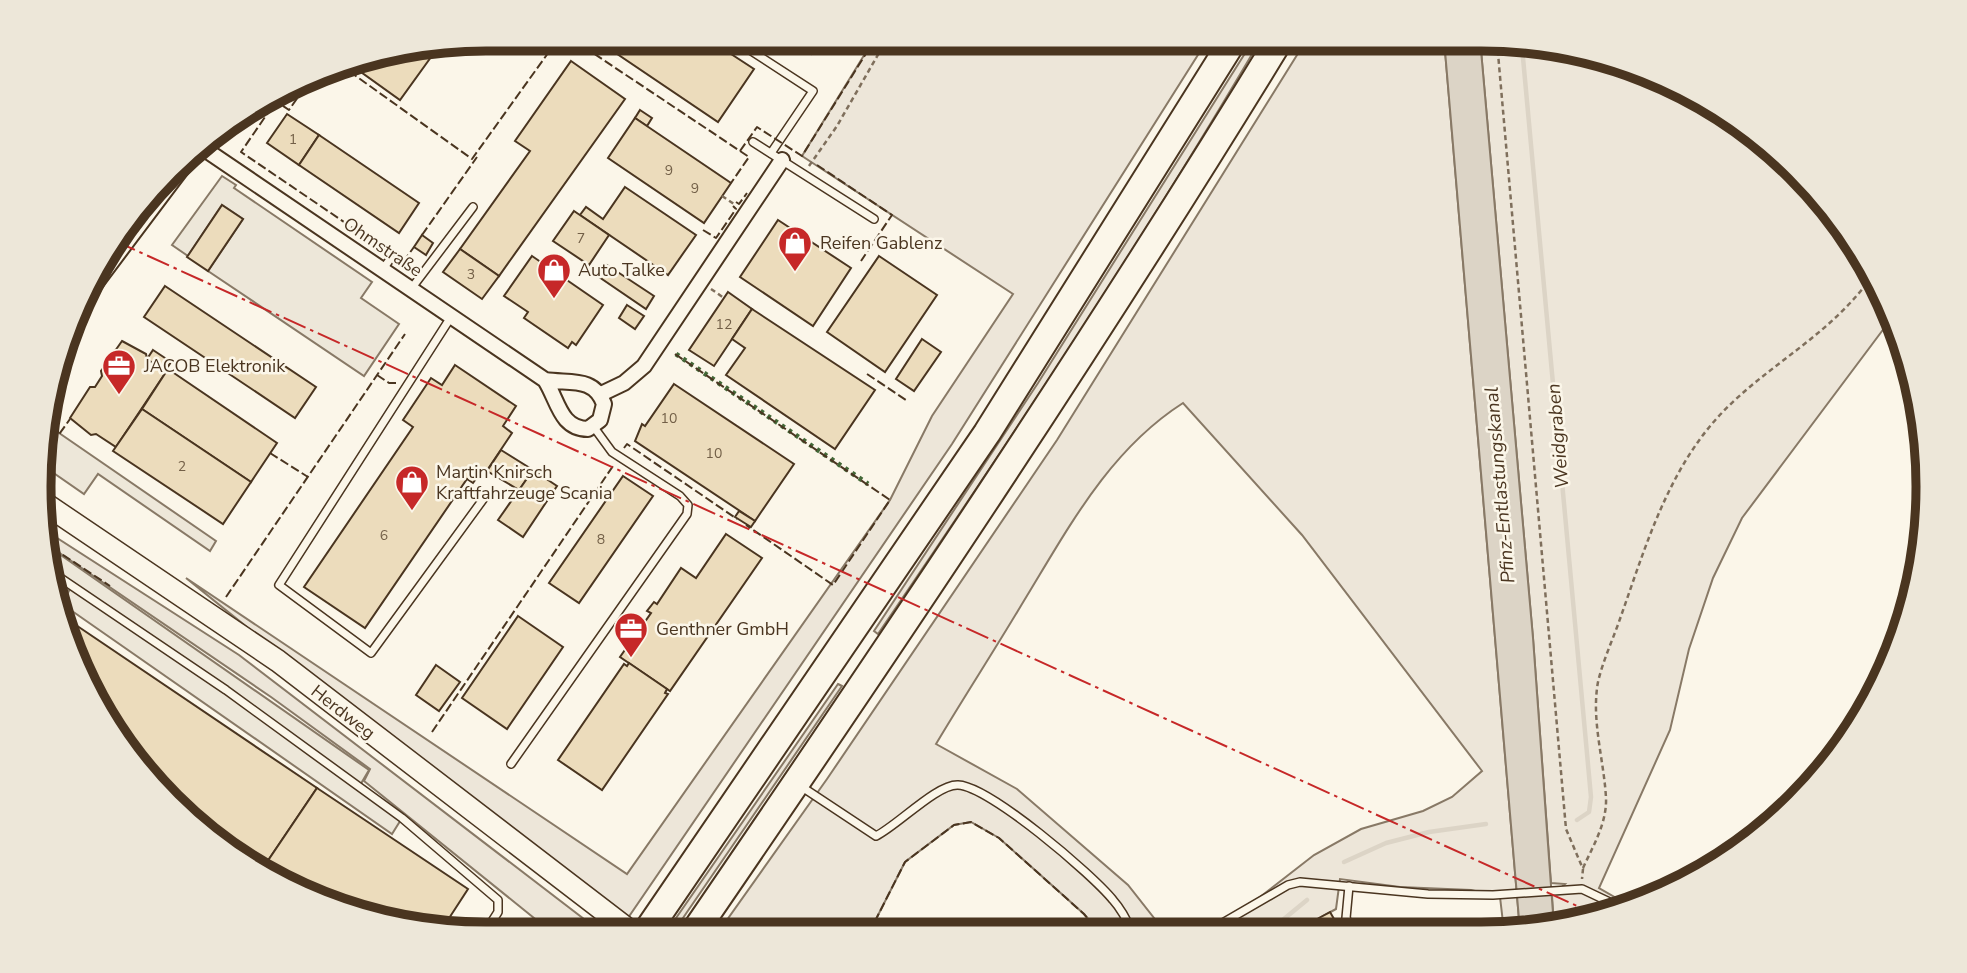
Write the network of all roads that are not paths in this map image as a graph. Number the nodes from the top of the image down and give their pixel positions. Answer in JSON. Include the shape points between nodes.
{"nodes":[{"id":1,"x":753,"y":51,"type":"edge"},
{"id":2,"x":1226,"y":51,"type":"edge"},
{"id":3,"x":1272,"y":51,"type":"edge"},
{"id":4,"x":753,"y":142,"type":"dead end"},
{"id":5,"x":208,"y":152,"type":"edge"},
{"id":6,"x":776,"y":157,"type":"junction"},
{"id":7,"x":473,"y":207,"type":"dead end"},
{"id":8,"x":874,"y":219,"type":"dead end"},
{"id":9,"x":393,"y":255,"type":"dead end"},
{"id":10,"x":382,"y":270,"type":"junction"},
{"id":11,"x":410,"y":289,"type":"junction"},
{"id":12,"x":451,"y":317,"type":"junction"},
{"id":13,"x":545,"y":380,"type":"junction"},
{"id":14,"x":601,"y":394,"type":"junction"},
{"id":15,"x":593,"y":426,"type":"junction"},
{"id":16,"x":487,"y":494,"type":"dead end"},
{"id":17,"x":52,"y":508,"type":"edge"},
{"id":18,"x":61,"y":578,"type":"edge"},
{"id":19,"x":511,"y":764,"type":"dead end"},
{"id":20,"x":797,"y":783,"type":"junction"},
{"id":21,"x":1349,"y":886,"type":"junction"},
{"id":22,"x":1611,"y":902,"type":"edge"},
{"id":23,"x":492,"y":922,"type":"edge"},
{"id":24,"x":619,"y":922,"type":"edge"},
{"id":25,"x":653,"y":922,"type":"edge"},
{"id":26,"x":701,"y":922,"type":"edge"},
{"id":27,"x":1128,"y":922,"type":"edge"},
{"id":28,"x":1225,"y":922,"type":"edge"},
{"id":29,"x":1348,"y":922,"type":"edge"}],
"edges":[{"from":1,"to":6,"type":"lane","via":[[813,91]]},
{"from":2,"to":25,"type":"highway","via":[[987,433]]},
{"from":3,"to":20,"type":"highway","via":[[1099,332]]},
{"from":4,"to":6,"type":"lane"},
{"from":5,"to":10,"type":"street","name":"Ohmstraße"},
{"from":6,"to":8,"type":"lane"},
{"from":6,"to":14,"type":"street","via":[[643,366],[624,383]]},
{"from":7,"to":11,"type":"lane"},
{"from":9,"to":10,"type":"lane"},
{"from":10,"to":11,"type":"street","name":"Ohmstraße"},
{"from":11,"to":12,"type":"street","name":"Ohmstraße"},
{"from":12,"to":13,"type":"street","name":"Ohmstraße"},
{"from":12,"to":16,"type":"lane","via":[[279,584],[371,653]]},
{"from":13,"to":14,"type":"street","via":[[584,382]]},
{"from":13,"to":15,"type":"street","via":[[572,426]]},
{"from":14,"to":15,"type":"street","via":[[604,411]]},
{"from":15,"to":19,"type":"lane","via":[[612,452],[680,496],[688,505],[687,514]]},
{"from":17,"to":24,"type":"main road","name":"Herdweg","via":[[255,645]]},
{"from":18,"to":23,"type":"lane","via":[[402,818],[498,900]]},
{"from":20,"to":26,"type":"highway"},
{"from":20,"to":27,"type":"lane","via":[[876,836],[946,788],[973,789],[1005,806],[1111,897]]},
{"from":21,"to":22,"type":"lane","via":[[1428,894],[1567,888]]},
{"from":21,"to":28,"type":"lane","via":[[1314,881],[1288,885]]},
{"from":21,"to":29,"type":"lane"}]}
